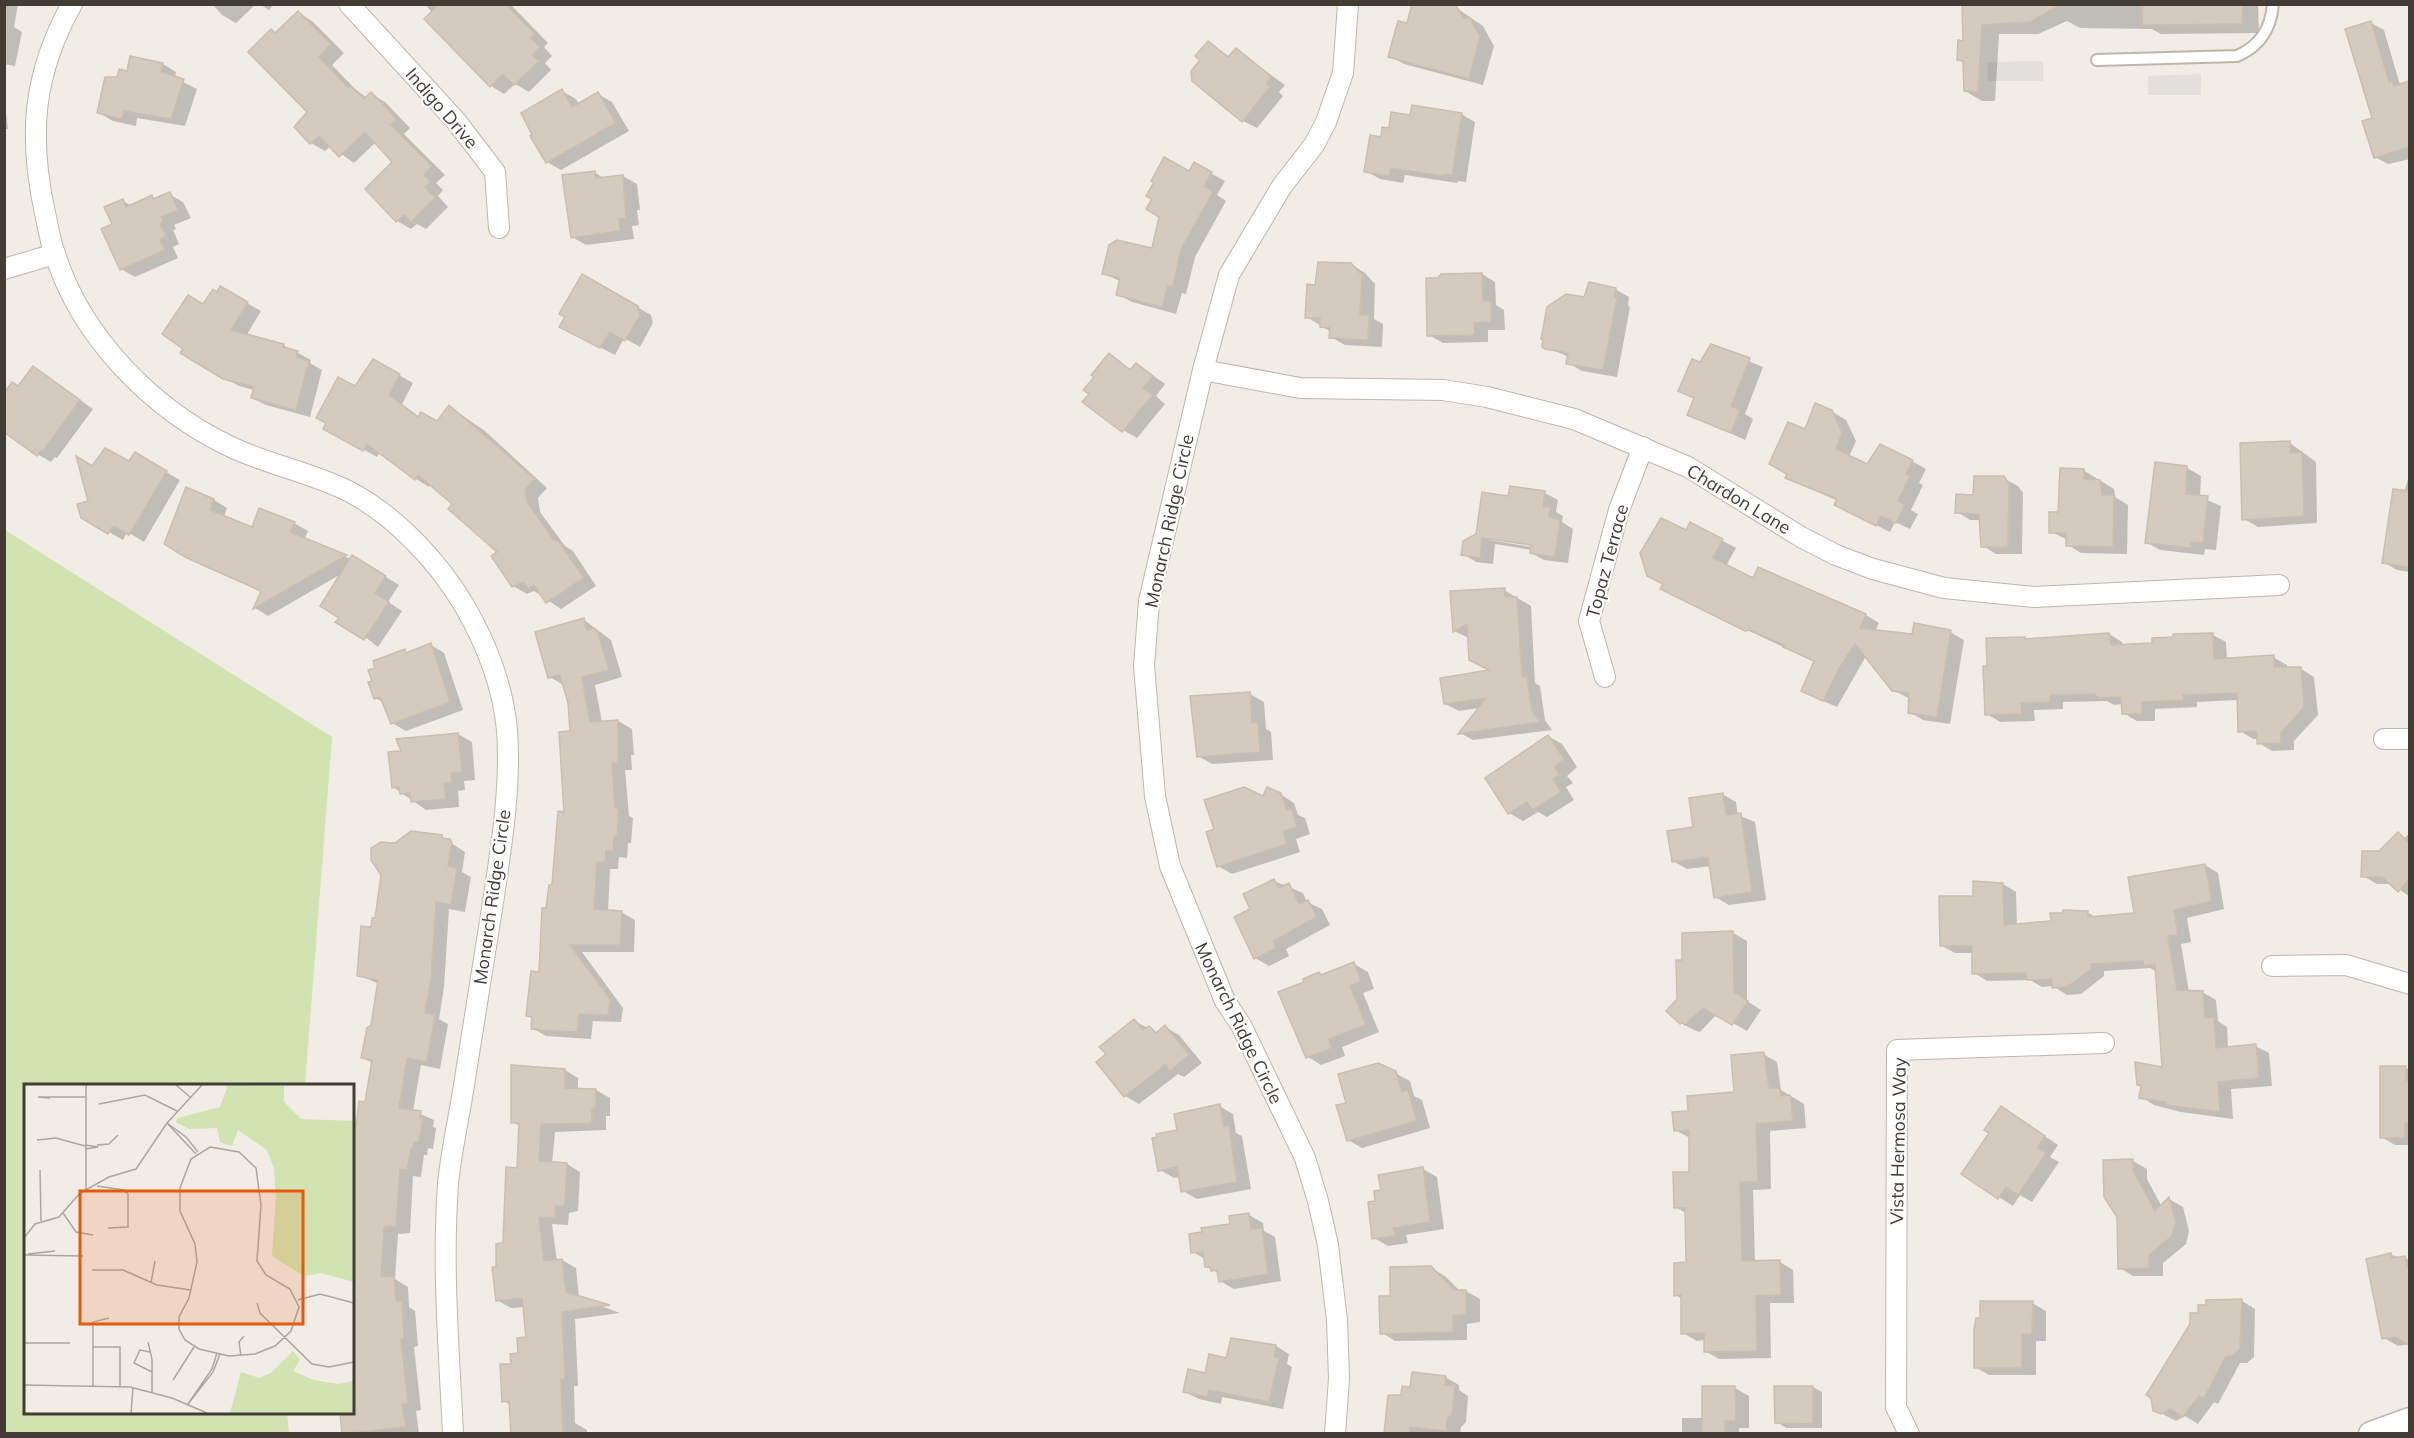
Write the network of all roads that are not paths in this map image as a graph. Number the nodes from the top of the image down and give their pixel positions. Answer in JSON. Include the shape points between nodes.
{"nodes":[{"id":1,"x":72,"y":4,"type":"edge"},
{"id":2,"x":349,"y":4,"type":"edge"},
{"id":3,"x":1348,"y":4,"type":"edge"},
{"id":4,"x":2273,"y":4,"type":"edge"},
{"id":5,"x":2097,"y":60,"type":"dead end"},
{"id":6,"x":499,"y":228,"type":"dead end"},
{"id":7,"x":55,"y":254,"type":"junction"},
{"id":8,"x":4,"y":269,"type":"edge"},
{"id":9,"x":1203,"y":370,"type":"junction"},
{"id":10,"x":1643,"y":447,"type":"junction"},
{"id":11,"x":2279,"y":585,"type":"dead end"},
{"id":12,"x":1605,"y":677,"type":"dead end"},
{"id":13,"x":2384,"y":739,"type":"dead end"},
{"id":14,"x":2409,"y":739,"type":"edge"},
{"id":15,"x":2272,"y":966,"type":"dead end"},
{"id":16,"x":2409,"y":984,"type":"edge"},
{"id":17,"x":2104,"y":1043,"type":"dead end"},
{"id":18,"x":2409,"y":1419,"type":"edge"},
{"id":19,"x":453,"y":1434,"type":"edge"},
{"id":20,"x":1335,"y":1434,"type":"edge"},
{"id":21,"x":1910,"y":1434,"type":"edge"},
{"id":22,"x":2371,"y":1434,"type":"edge"}],
"edges":[{"from":1,"to":7,"type":"street","name":"Monarch Ridge Circle","via":[[48,56],[34,131],[38,181]]},
{"from":2,"to":6,"type":"street","name":"Indigo Drive","via":[[456,121],[495,172]]},
{"from":3,"to":9,"type":"street","name":"Monarch Ridge Circle","via":[[1346,54],[1332,106],[1314,145],[1282,186],[1229,275]]},
{"from":4,"to":5,"type":"lane","via":[[2271,22],[2253,49],[2237,56]]},
{"from":7,"to":8,"type":"street"},
{"from":7,"to":19,"type":"street","name":"Monarch Ridge Circle","via":[[78,305],[96,333],[158,400],[232,448],[345,490],[399,527],[422,549],[461,600],[492,666],[507,732],[505,825],[448,1183],[446,1288]]},
{"from":9,"to":10,"type":"street","name":"Chardon Lane","via":[[1300,388],[1443,390],[1574,419]]},
{"from":9,"to":20,"type":"street","name":"Monarch Ridge Circle","via":[[1149,601],[1144,666],[1155,796],[1170,866],[1200,946],[1305,1158],[1318,1202],[1328,1245],[1337,1320],[1339,1379]]},
{"from":10,"to":11,"type":"street","name":"Chardon Lane","via":[[1688,467],[1776,523],[1836,555],[1944,588],[2034,597]]},
{"from":10,"to":12,"type":"street","name":"Topaz Terrace","via":[[1619,510],[1588,621]]},
{"from":13,"to":14,"type":"street"},
{"from":15,"to":16,"type":"street","via":[[2346,965]]},
{"from":17,"to":21,"type":"street","name":"Vista Hermosa Way","via":[[1897,1050],[1896,1407]]},
{"from":18,"to":22,"type":"street"}]}
